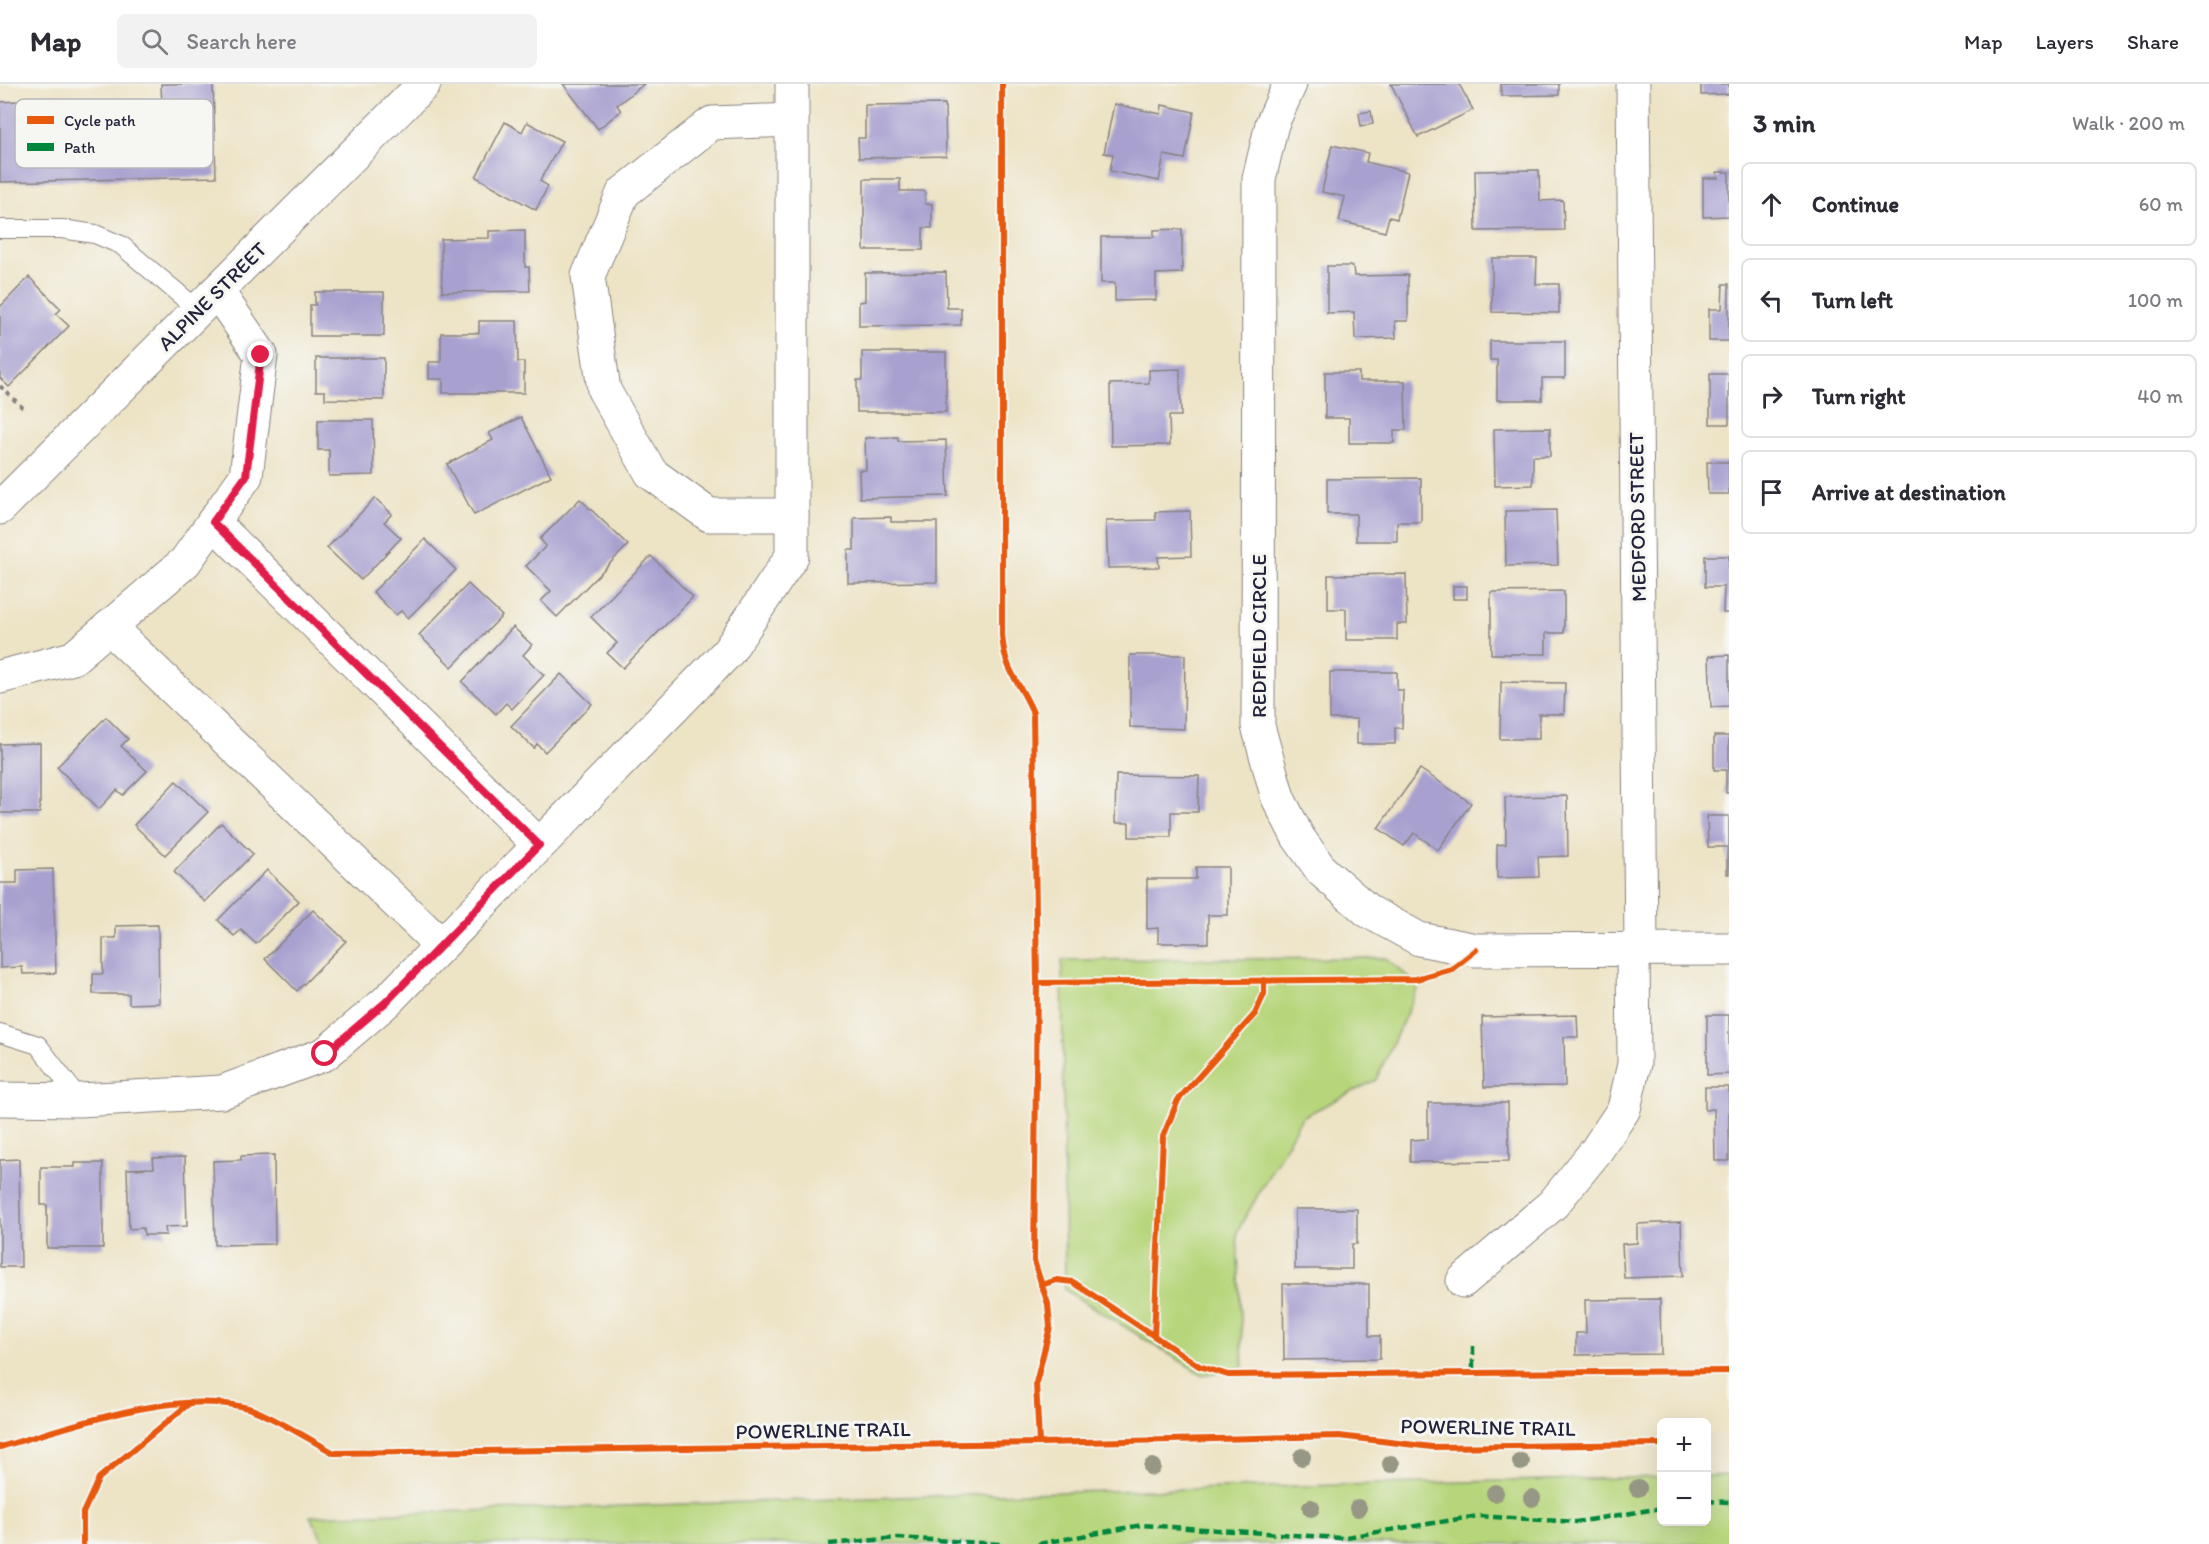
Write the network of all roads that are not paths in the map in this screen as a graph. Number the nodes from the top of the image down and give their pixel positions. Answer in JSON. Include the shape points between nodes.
{"nodes":[{"id":1,"x":424,"y":84,"type":"edge"},
{"id":2,"x":792,"y":84,"type":"edge"},
{"id":3,"x":1290,"y":84,"type":"edge"},
{"id":4,"x":1633,"y":84,"type":"edge"},
{"id":5,"x":792,"y":120,"type":"junction"},
{"id":6,"x":0,"y":229,"type":"edge"},
{"id":7,"x":208,"y":300,"type":"junction"},
{"id":8,"x":0,"y":508,"type":"edge"},
{"id":9,"x":792,"y":515,"type":"junction"},
{"id":10,"x":213,"y":522,"type":"junction"},
{"id":11,"x":109,"y":627,"type":"junction"},
{"id":12,"x":0,"y":677,"type":"edge"},
{"id":13,"x":539,"y":845,"type":"junction"},
{"id":14,"x":441,"y":945,"type":"junction"},
{"id":15,"x":1729,"y":949,"type":"edge"},
{"id":16,"x":1637,"y":950,"type":"junction"},
{"id":17,"x":0,"y":1033,"type":"edge"},
{"id":18,"x":0,"y":1100,"type":"edge"},
{"id":19,"x":81,"y":1100,"type":"junction"},
{"id":20,"x":1463,"y":1281,"type":"dead end"}],
"edges":[{"from":1,"to":7,"type":"street","name":"ALPINE STREET"},
{"from":2,"to":5,"type":"street"},
{"from":3,"to":16,"type":"street","name":"REDFIELD CIRCLE","via":[[1272,124],[1259,179],[1258,726],[1278,798],[1298,837],[1322,871],[1368,911],[1419,939],[1476,950]]},
{"from":4,"to":16,"type":"street","name":"MEDFORD STREET"},
{"from":5,"to":9,"type":"street"},
{"from":5,"to":9,"type":"street","via":[[712,123],[623,193],[588,276],[603,390],[651,473],[709,515]]},
{"from":6,"to":7,"type":"lane","via":[[62,229],[95,234],[121,245]]},
{"from":7,"to":8,"type":"street","name":"ALPINE STREET"},
{"from":7,"to":10,"type":"street","via":[[261,355],[246,476]]},
{"from":9,"to":13,"type":"street","via":[[792,556],[728,652]]},
{"from":10,"to":11,"type":"street","via":[[185,562]]},
{"from":10,"to":13,"type":"street"},
{"from":11,"to":12,"type":"street","via":[[73,658]]},
{"from":11,"to":14,"type":"street"},
{"from":13,"to":14,"type":"street"},
{"from":14,"to":19,"type":"street","via":[[386,1002],[325,1054],[222,1092]]},
{"from":15,"to":16,"type":"street","name":"REDFIELD CIRCLE"},
{"from":16,"to":20,"type":"street","name":"MEDFORD STREET","via":[[1634,1064],[1624,1108],[1553,1204]]},
{"from":17,"to":19,"type":"lane","via":[[38,1045]]},
{"from":18,"to":19,"type":"street"}]}
